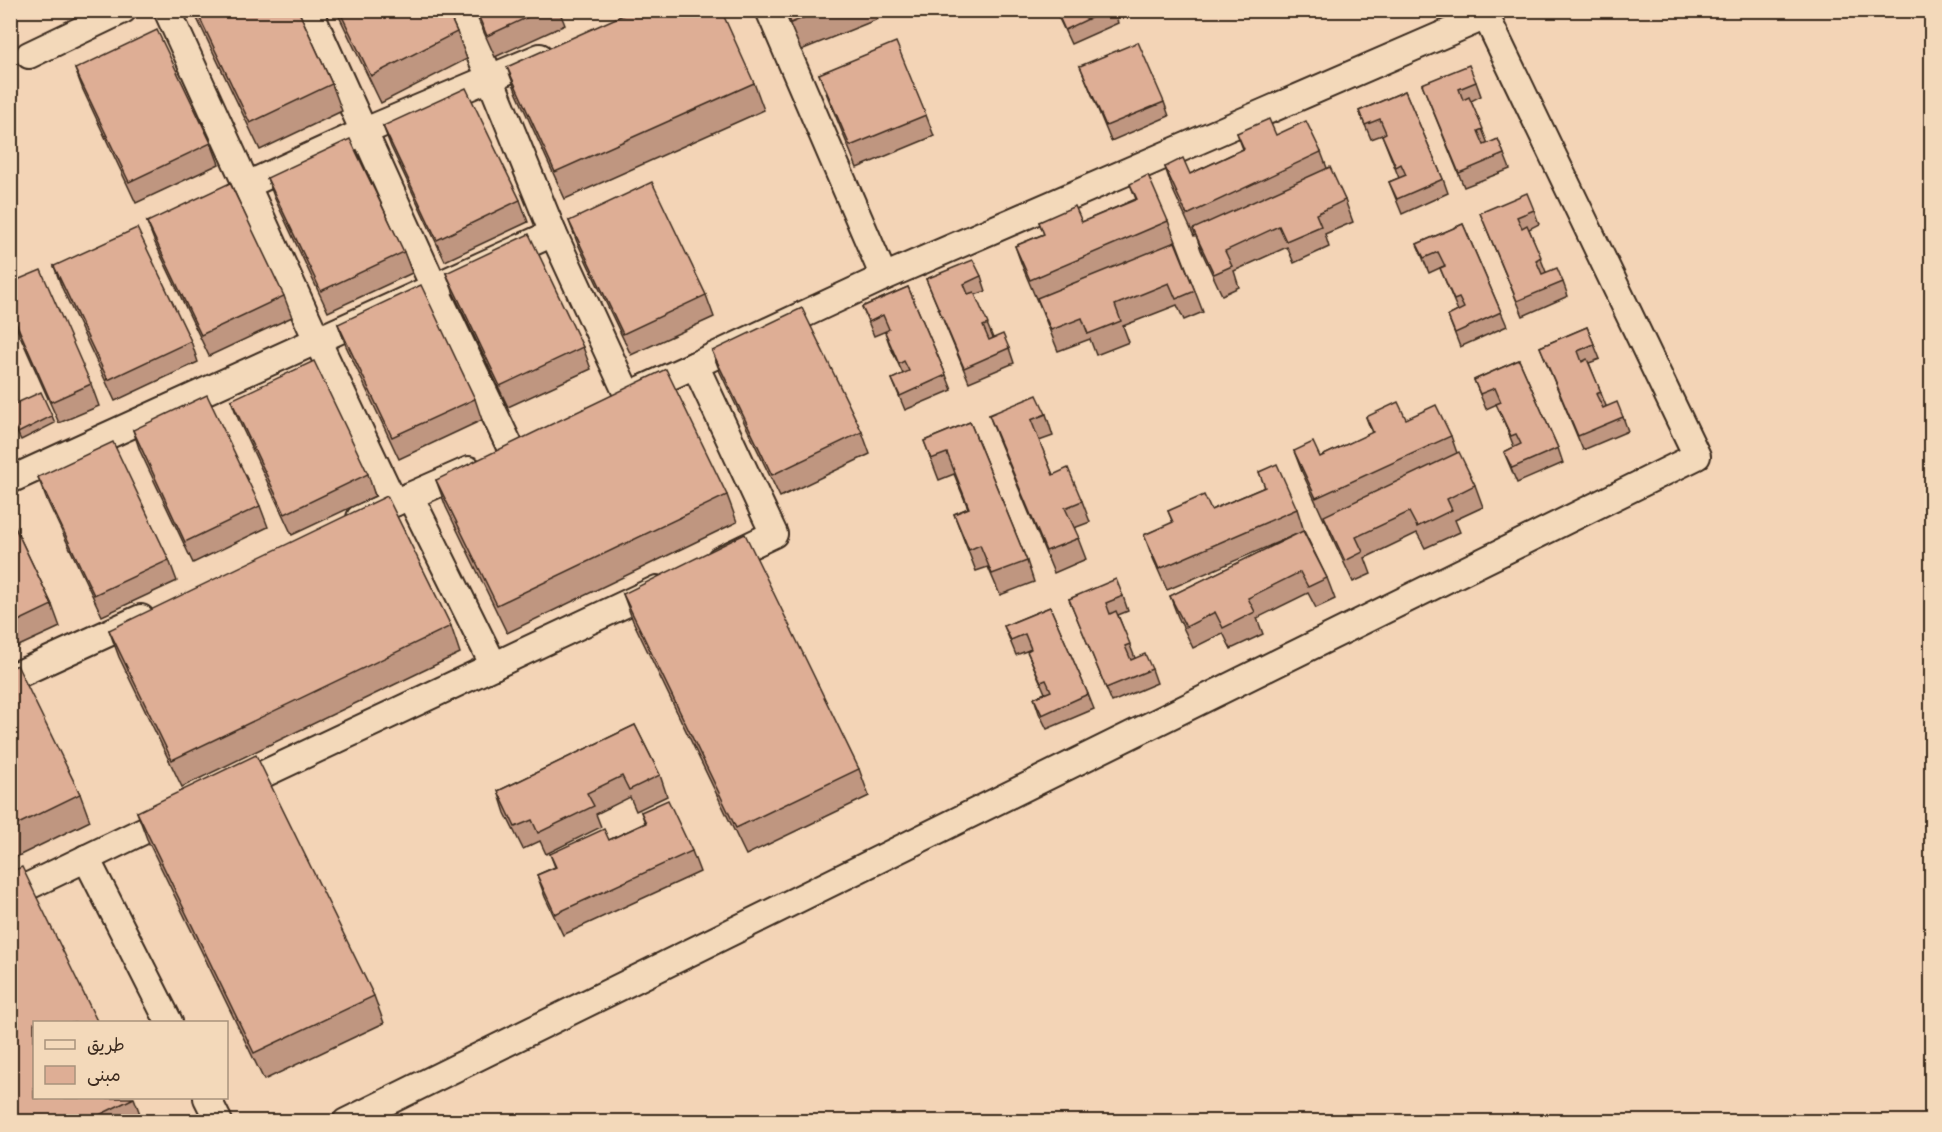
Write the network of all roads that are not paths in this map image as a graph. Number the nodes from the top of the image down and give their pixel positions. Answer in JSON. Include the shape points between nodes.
{"nodes":[{"id":1,"x":123,"y":10,"type":"edge"},
{"id":2,"x":167,"y":10,"type":"edge"},
{"id":3,"x":309,"y":10,"type":"edge"},
{"id":4,"x":461,"y":10,"type":"edge"},
{"id":5,"x":769,"y":10,"type":"edge"},
{"id":6,"x":562,"y":47,"type":"edge"},
{"id":7,"x":29,"y":55,"type":"dead end"},
{"id":8,"x":490,"y":78,"type":"junction"},
{"id":9,"x":365,"y":131,"type":"junction"},
{"id":10,"x":247,"y":185,"type":"junction"},
{"id":11,"x":553,"y":233,"type":"junction"},
{"id":12,"x":884,"y":277,"type":"junction"},
{"id":13,"x":434,"y":287,"type":"junction"},
{"id":14,"x":317,"y":340,"type":"junction"},
{"id":15,"x":695,"y":365,"type":"junction"},
{"id":16,"x":10,"y":480,"type":"edge"},
{"id":17,"x":402,"y":499,"type":"junction"},
{"id":18,"x":341,"y":527,"type":"edge"},
{"id":19,"x":160,"y":610,"type":"edge"},
{"id":20,"x":494,"y":666,"type":"junction"},
{"id":21,"x":10,"y":678,"type":"edge"},
{"id":22,"x":86,"y":858,"type":"junction"},
{"id":23,"x":10,"y":895,"type":"edge"},
{"id":24,"x":168,"y":1021,"type":"edge"},
{"id":25,"x":208,"y":1099,"type":"edge"},
{"id":26,"x":219,"y":1122,"type":"edge"},
{"id":27,"x":346,"y":1122,"type":"edge"}],
"edges":[{"from":1,"to":7,"type":"street"},
{"from":2,"to":10,"type":"street"},
{"from":3,"to":9,"type":"street"},
{"from":4,"to":8,"type":"street"},
{"from":5,"to":12,"type":"street"},
{"from":6,"to":8,"type":"street"},
{"from":8,"to":9,"type":"street"},
{"from":8,"to":11,"type":"street"},
{"from":9,"to":10,"type":"street"},
{"from":9,"to":13,"type":"street"},
{"from":10,"to":14,"type":"street"},
{"from":11,"to":13,"type":"street"},
{"from":11,"to":15,"type":"street","via":[[617,401]]},
{"from":12,"to":15,"type":"street"},
{"from":12,"to":27,"type":"street","via":[[1486,16],[1697,456]]},
{"from":13,"to":14,"type":"street"},
{"from":13,"to":17,"type":"street","via":[[523,446]]},
{"from":14,"to":16,"type":"street"},
{"from":14,"to":17,"type":"street"},
{"from":15,"to":20,"type":"street","via":[[774,534]]},
{"from":17,"to":18,"type":"street"},
{"from":17,"to":20,"type":"street"},
{"from":19,"to":21,"type":"street"},
{"from":20,"to":22,"type":"street"},
{"from":22,"to":23,"type":"street"},
{"from":22,"to":24,"type":"street"},
{"from":25,"to":26,"type":"street"}]}
